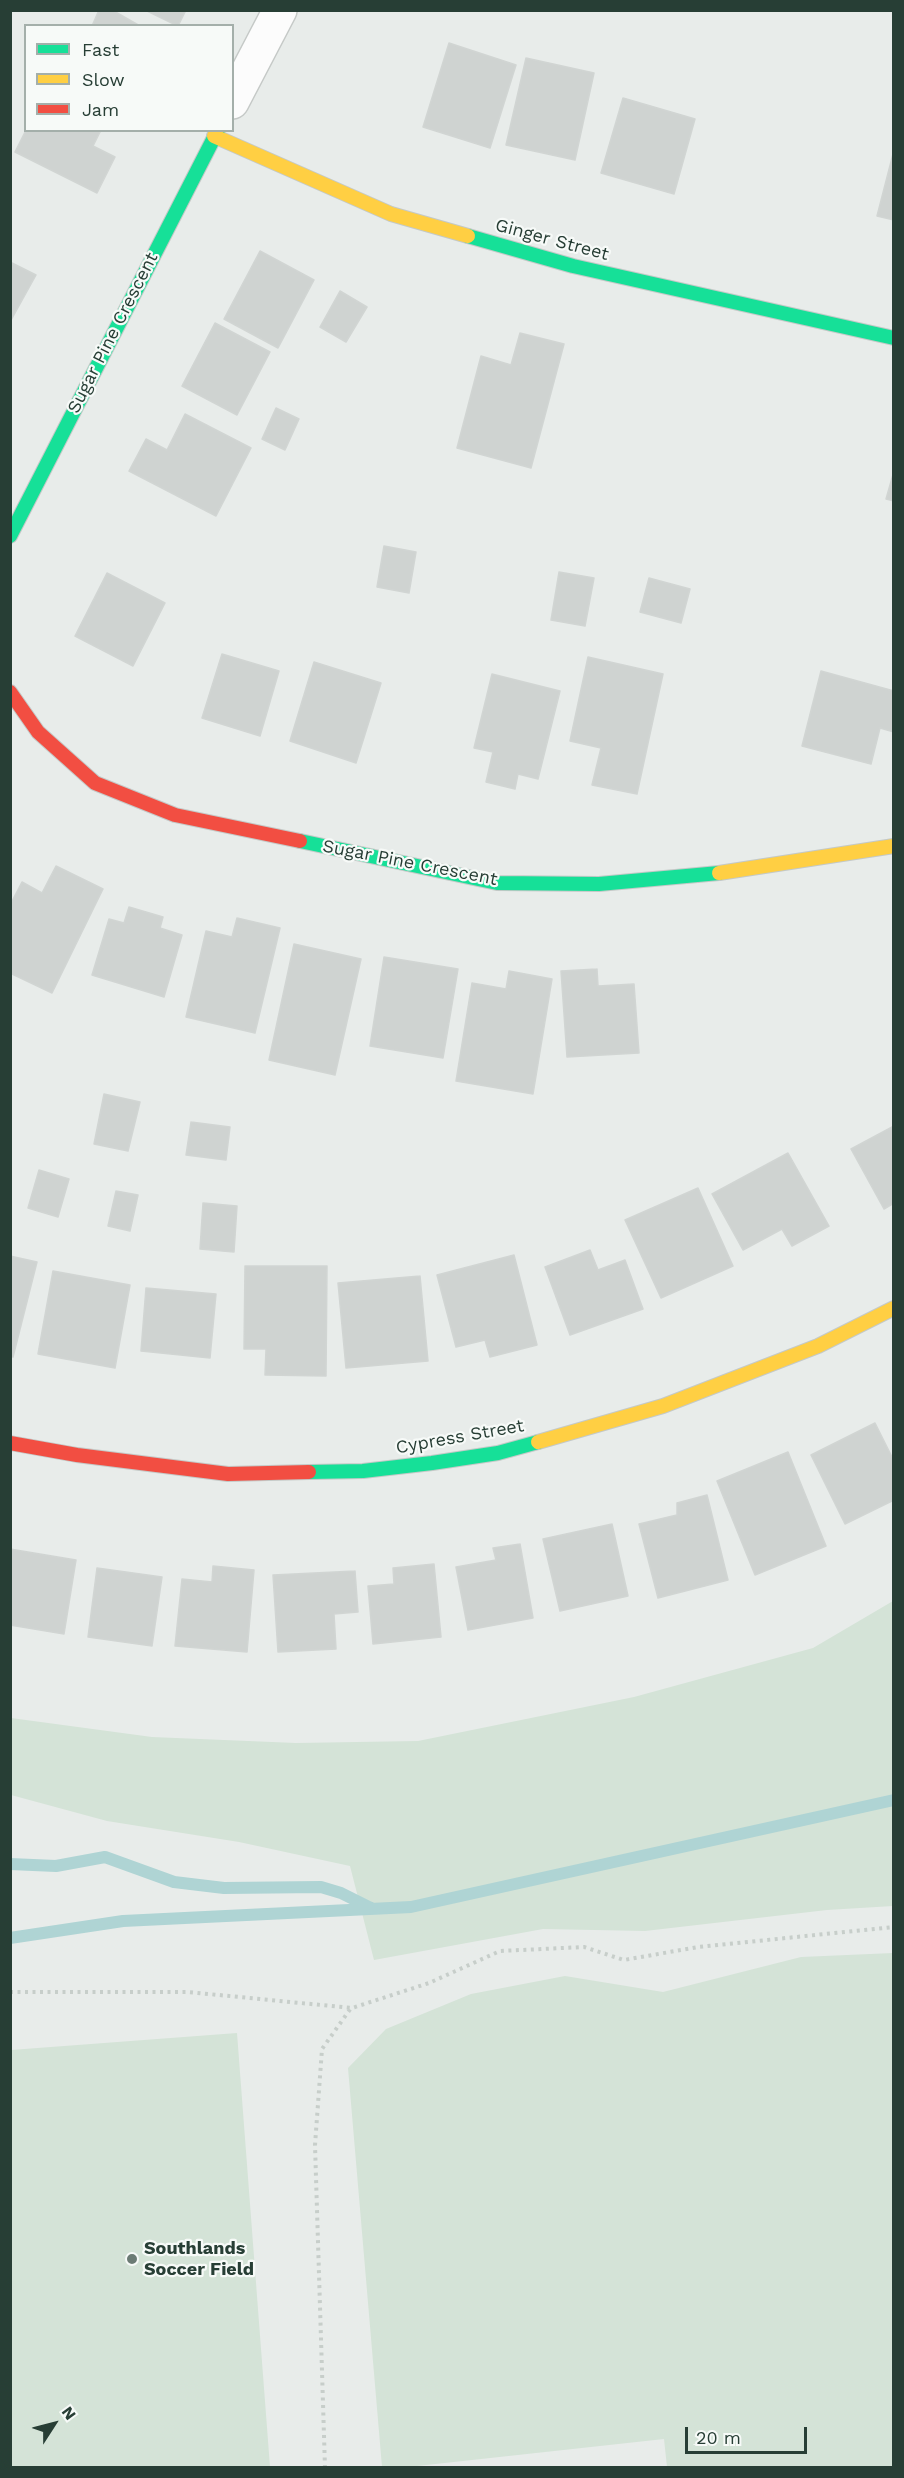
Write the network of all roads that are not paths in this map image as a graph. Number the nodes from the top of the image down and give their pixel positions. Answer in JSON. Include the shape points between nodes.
{"nodes":[{"id":1,"x":280,"y":10,"type":"edge"},
{"id":2,"x":234,"y":98,"type":"edge"},
{"id":3,"x":216,"y":133,"type":"edge"},
{"id":4,"x":894,"y":338,"type":"edge"},
{"id":5,"x":10,"y":536,"type":"edge"},
{"id":6,"x":10,"y":692,"type":"edge"},
{"id":7,"x":894,"y":846,"type":"edge"},
{"id":8,"x":894,"y":1308,"type":"edge"},
{"id":9,"x":10,"y":1443,"type":"edge"}],
"edges":[{"from":1,"to":2,"type":"street"},
{"from":3,"to":4,"type":"street","name":"Ginger Street","via":[[391,214],[573,266]]},
{"from":3,"to":5,"type":"street","name":"Sugar Pine Crescent"},
{"from":6,"to":7,"type":"street","name":"Sugar Pine Crescent","via":[[38,732],[95,783],[176,815],[497,883],[599,884],[690,877]]},
{"from":8,"to":9,"type":"street","name":"Cypress Street","via":[[818,1346],[663,1406],[498,1453],[363,1472],[228,1474]]}]}
